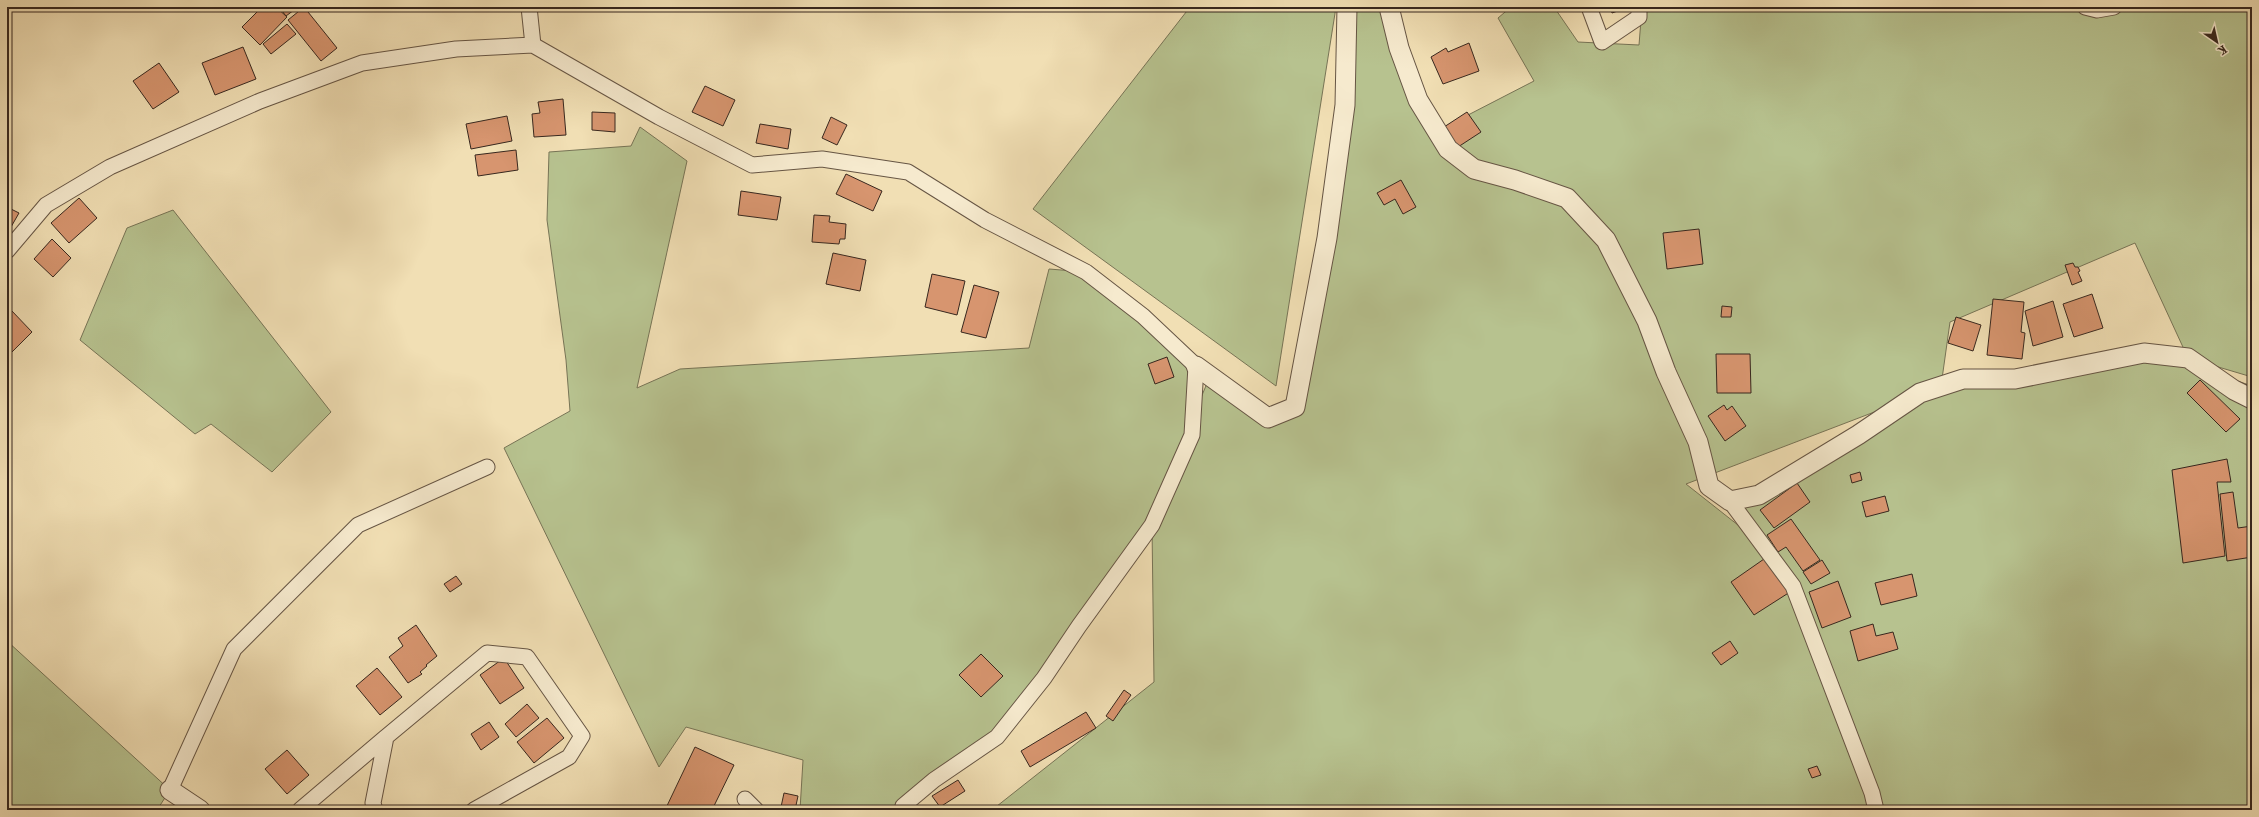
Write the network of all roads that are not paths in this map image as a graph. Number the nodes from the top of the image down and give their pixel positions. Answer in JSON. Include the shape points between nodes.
{"nodes":[{"id":1,"x":529,"y":7,"type":"edge"},
{"id":2,"x":1347,"y":7,"type":"edge"},
{"id":3,"x":1389,"y":7,"type":"edge"},
{"id":4,"x":1589,"y":7,"type":"edge"},
{"id":5,"x":1639,"y":7,"type":"edge"},
{"id":6,"x":2085,"y":7,"type":"edge"},
{"id":7,"x":2114,"y":7,"type":"edge"},
{"id":8,"x":533,"y":46,"type":"junction"},
{"id":9,"x":7,"y":251,"type":"edge"},
{"id":10,"x":1196,"y":366,"type":"junction"},
{"id":11,"x":2252,"y":400,"type":"edge"},
{"id":12,"x":487,"y":467,"type":"dead end"},
{"id":13,"x":1730,"y":501,"type":"junction"},
{"id":14,"x":386,"y":737,"type":"junction"},
{"id":15,"x":170,"y":790,"type":"joint"},
{"id":16,"x":745,"y":799,"type":"dead end"},
{"id":17,"x":200,"y":810,"type":"edge"},
{"id":18,"x":300,"y":810,"type":"edge"},
{"id":19,"x":375,"y":810,"type":"edge"},
{"id":20,"x":474,"y":810,"type":"edge"},
{"id":21,"x":756,"y":810,"type":"edge"},
{"id":22,"x":902,"y":810,"type":"edge"},
{"id":23,"x":1876,"y":810,"type":"edge"}],
"edges":[{"from":1,"to":8,"type":"street"},
{"from":2,"to":10,"type":"street","via":[[1344,113],[1327,238],[1294,407],[1268,418]]},
{"from":3,"to":13,"type":"street","via":[[1399,48],[1418,100],[1448,149],[1474,169],[1567,198],[1606,240],[1647,320],[1666,372],[1698,442],[1709,486]]},
{"from":4,"to":5,"type":"street","via":[[1602,42],[1639,17]]},
{"from":6,"to":7,"type":"street","via":[[2097,10]]},
{"from":8,"to":9,"type":"street","via":[[456,49],[362,63],[260,101],[110,167],[46,204]]},
{"from":8,"to":10,"type":"street","via":[[659,117],[752,165],[822,159],[908,172],[985,220],[1086,272],[1143,316]]},
{"from":10,"to":22,"type":"street","via":[[1192,435],[1152,525],[1044,678],[997,737],[934,780],[903,806]]},
{"from":11,"to":13,"type":"street","via":[[2188,358],[2144,353],[2015,379],[1962,379],[1920,393],[1858,435],[1759,495]]},
{"from":12,"to":15,"type":"street","via":[[358,525],[234,649]]},
{"from":13,"to":23,"type":"street","via":[[1793,586],[1872,793]]},
{"from":14,"to":18,"type":"street"},
{"from":14,"to":19,"type":"street","via":[[373,803]]},
{"from":14,"to":20,"type":"street","via":[[487,653],[527,657],[582,736],[569,757]]},
{"from":15,"to":17,"type":"street"},
{"from":16,"to":21,"type":"street"}]}
